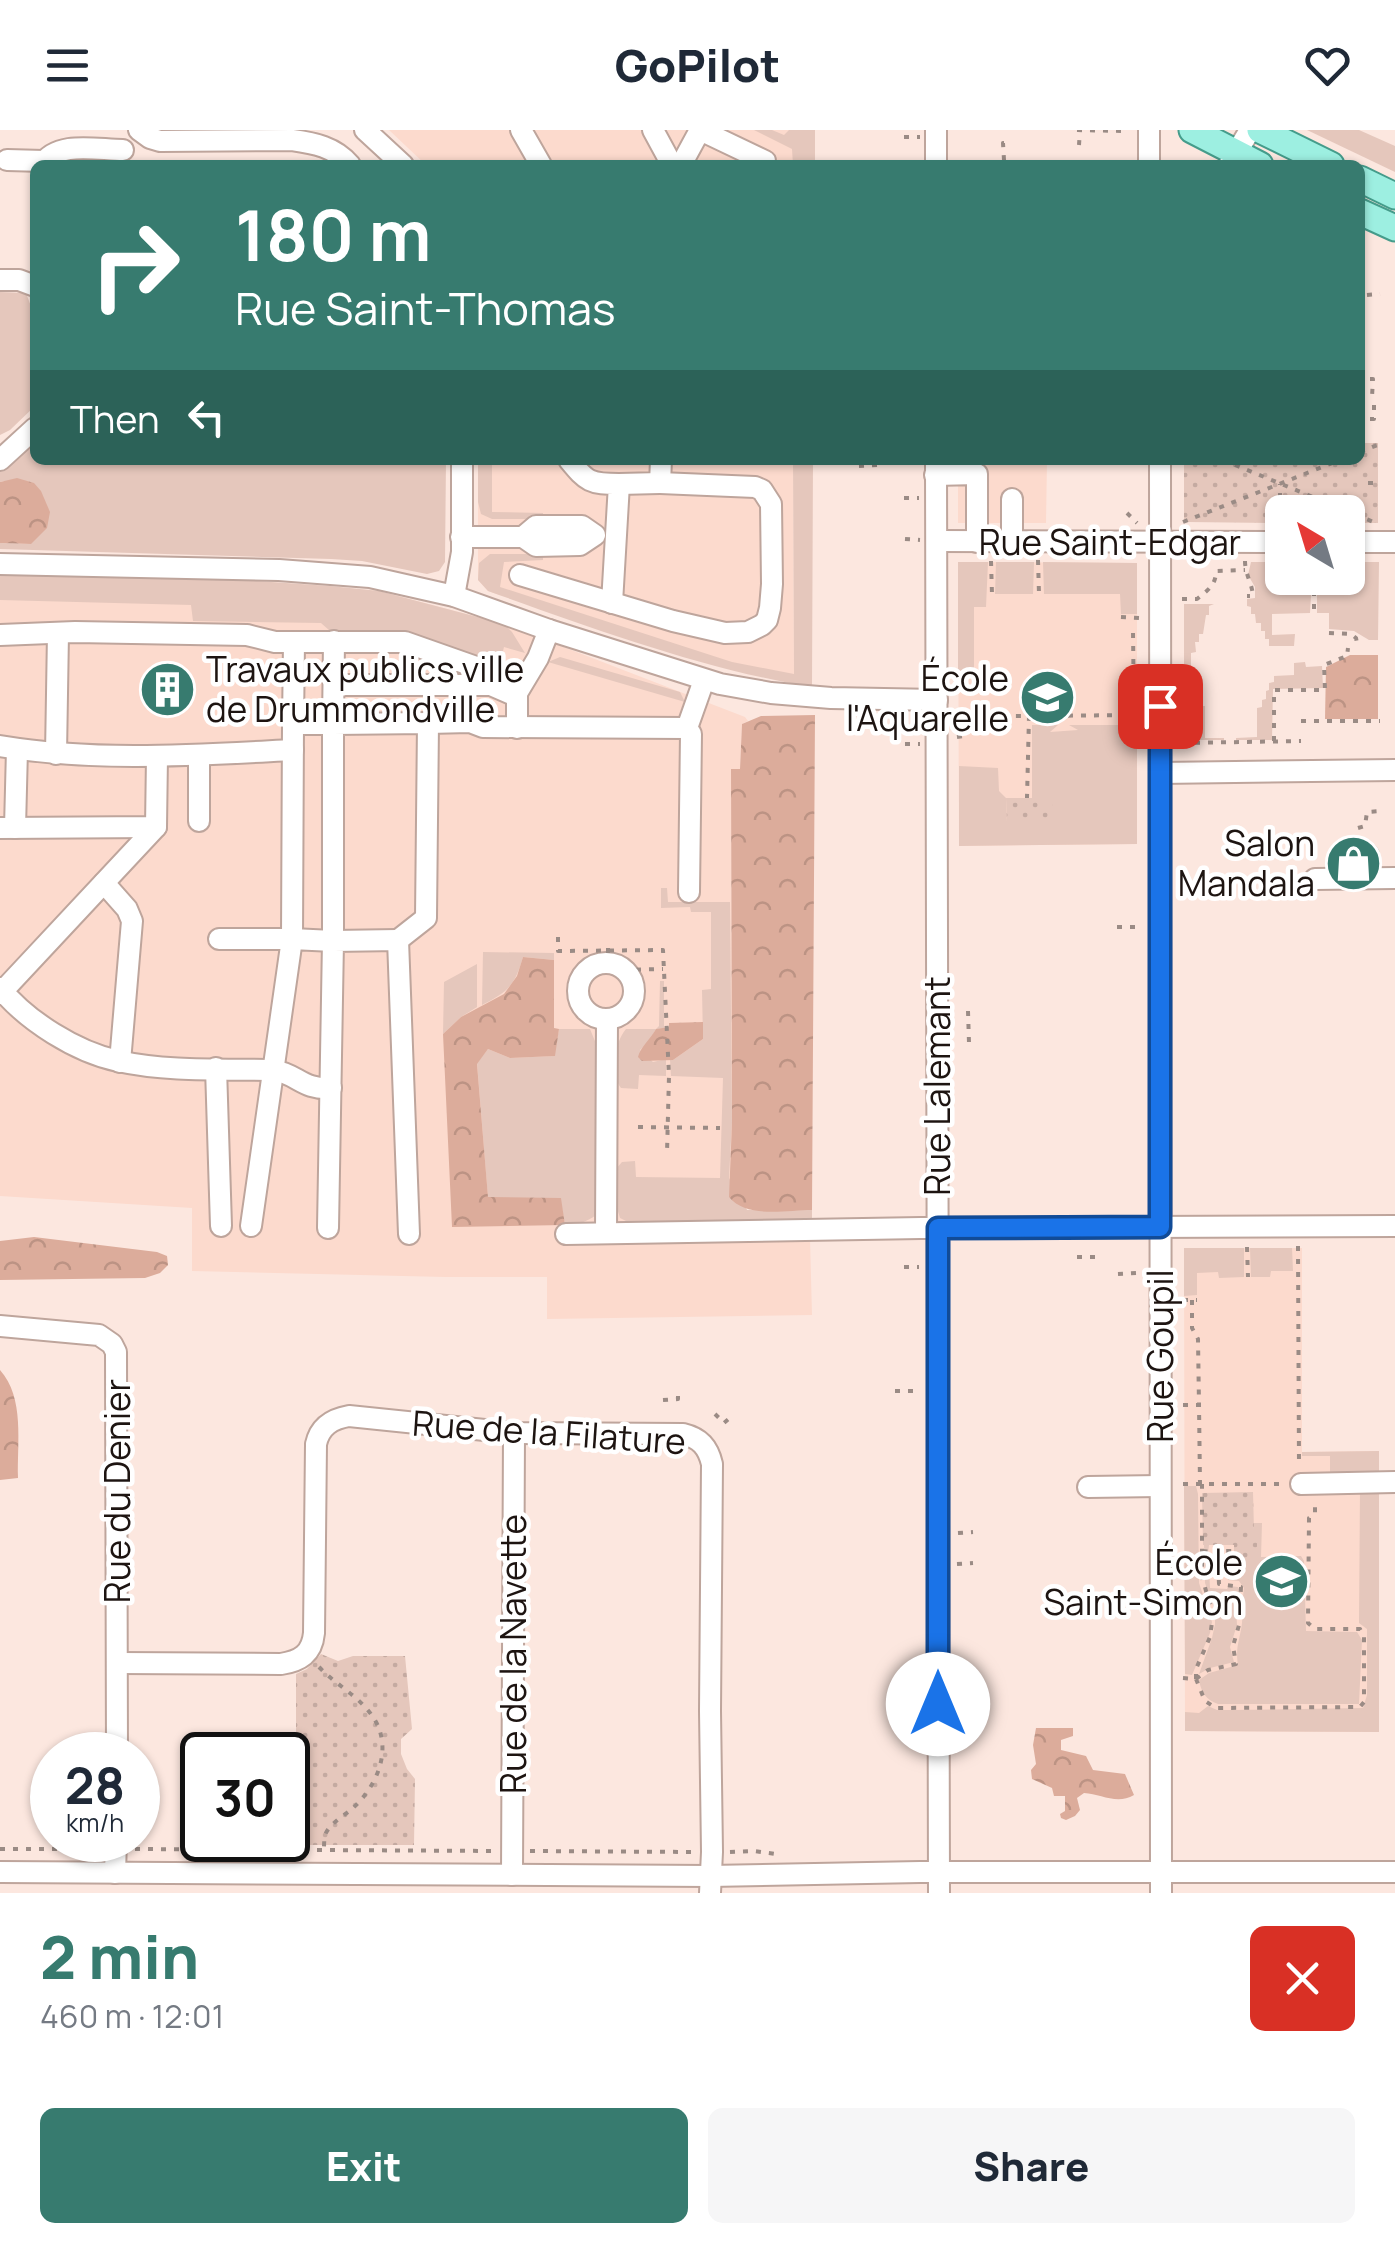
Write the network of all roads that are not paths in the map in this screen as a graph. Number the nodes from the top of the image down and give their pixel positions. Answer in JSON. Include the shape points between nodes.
{"nodes":[{"id":1,"x":137,"y":130,"type":"edge"},
{"id":2,"x":366,"y":130,"type":"edge"},
{"id":3,"x":521,"y":130,"type":"edge"},
{"id":4,"x":653,"y":130,"type":"edge"},
{"id":5,"x":1149,"y":130,"type":"edge"},
{"id":6,"x":1192,"y":130,"type":"edge"},
{"id":7,"x":1250,"y":130,"type":"edge"},
{"id":8,"x":1260,"y":130,"type":"edge"},
{"id":9,"x":928,"y":133,"type":"edge"},
{"id":10,"x":122,"y":158,"type":"edge"},
{"id":11,"x":1232,"y":159,"type":"edge"},
{"id":12,"x":7,"y":160,"type":"dead end"},
{"id":13,"x":46,"y":160,"type":"edge"},
{"id":14,"x":346,"y":160,"type":"edge"},
{"id":15,"x":398,"y":160,"type":"edge"},
{"id":16,"x":538,"y":160,"type":"edge"},
{"id":17,"x":669,"y":160,"type":"edge"},
{"id":18,"x":684,"y":160,"type":"edge"},
{"id":19,"x":764,"y":160,"type":"edge"},
{"id":20,"x":935,"y":160,"type":"edge"},
{"id":21,"x":1148,"y":160,"type":"edge"},
{"id":22,"x":1321,"y":160,"type":"edge"},
{"id":23,"x":30,"y":162,"type":"edge"},
{"id":24,"x":1365,"y":181,"type":"edge"},
{"id":25,"x":1395,"y":196,"type":"edge"},
{"id":26,"x":1365,"y":214,"type":"edge"},
{"id":27,"x":1395,"y":228,"type":"edge"},
{"id":28,"x":0,"y":280,"type":"edge"},
{"id":29,"x":30,"y":284,"type":"edge"},
{"id":30,"x":30,"y":433,"type":"edge"},
{"id":31,"x":0,"y":460,"type":"edge"},
{"id":32,"x":462,"y":465,"type":"edge"},
{"id":33,"x":572,"y":465,"type":"edge"},
{"id":34,"x":660,"y":465,"type":"edge"},
{"id":35,"x":1160,"y":465,"type":"edge"},
{"id":36,"x":936,"y":467,"type":"edge"},
{"id":37,"x":982,"y":474,"type":"edge"},
{"id":38,"x":660,"y":483,"type":"junction"},
{"id":39,"x":619,"y":484,"type":"junction"},
{"id":40,"x":1012,"y":499,"type":"dead end"},
{"id":41,"x":1265,"y":534,"type":"edge"},
{"id":42,"x":605,"y":535,"type":"junction"},
{"id":43,"x":462,"y":538,"type":"junction"},
{"id":44,"x":929,"y":541,"type":"junction"},
{"id":45,"x":977,"y":542,"type":"junction"},
{"id":46,"x":1012,"y":542,"type":"junction"},
{"id":47,"x":1160,"y":542,"type":"junction"},
{"id":48,"x":1365,"y":542,"type":"edge"},
{"id":49,"x":1395,"y":542,"type":"edge"},
{"id":50,"x":0,"y":564,"type":"edge"},
{"id":51,"x":520,"y":574,"type":"dead end"},
{"id":52,"x":454,"y":596,"type":"junction"},
{"id":53,"x":612,"y":603,"type":"junction"},
{"id":54,"x":549,"y":630,"type":"junction"},
{"id":55,"x":58,"y":632,"type":"junction"},
{"id":56,"x":0,"y":634,"type":"edge"},
{"id":57,"x":334,"y":641,"type":"junction"},
{"id":58,"x":294,"y":642,"type":"junction"},
{"id":59,"x":704,"y":680,"type":"junction"},
{"id":60,"x":334,"y":685,"type":"junction"},
{"id":61,"x":491,"y":685,"type":"junction"},
{"id":62,"x":516,"y":696,"type":"junction"},
{"id":63,"x":937,"y":700,"type":"junction"},
{"id":64,"x":428,"y":723,"type":"junction"},
{"id":65,"x":293,"y":724,"type":"junction"},
{"id":66,"x":333,"y":724,"type":"junction"},
{"id":67,"x":517,"y":728,"type":"junction"},
{"id":68,"x":688,"y":728,"type":"junction"},
{"id":69,"x":8,"y":747,"type":"edge"},
{"id":70,"x":293,"y":750,"type":"junction"},
{"id":71,"x":56,"y":754,"type":"junction"},
{"id":72,"x":199,"y":755,"type":"junction"},
{"id":73,"x":158,"y":756,"type":"junction"},
{"id":74,"x":1395,"y":770,"type":"edge"},
{"id":75,"x":1160,"y":773,"type":"junction"},
{"id":76,"x":199,"y":822,"type":"dead end"},
{"id":77,"x":156,"y":827,"type":"junction"},
{"id":78,"x":8,"y":828,"type":"edge"},
{"id":79,"x":1368,"y":855,"type":"dead end"},
{"id":80,"x":1368,"y":878,"type":"junction"},
{"id":81,"x":1395,"y":878,"type":"edge"},
{"id":82,"x":1315,"y":879,"type":"dead end"},
{"id":83,"x":104,"y":884,"type":"junction"},
{"id":84,"x":690,"y":892,"type":"dead end"},
{"id":85,"x":218,"y":939,"type":"dead end"},
{"id":86,"x":292,"y":939,"type":"junction"},
{"id":87,"x":398,"y":940,"type":"junction"},
{"id":88,"x":334,"y":941,"type":"junction"},
{"id":89,"x":1,"y":992,"type":"edge"},
{"id":90,"x":607,"y":1020,"type":"junction"},
{"id":91,"x":120,"y":1062,"type":"junction"},
{"id":92,"x":216,"y":1068,"type":"junction"},
{"id":93,"x":274,"y":1070,"type":"junction"},
{"id":94,"x":330,"y":1088,"type":"junction"},
{"id":95,"x":221,"y":1226,"type":"dead end"},
{"id":96,"x":251,"y":1226,"type":"dead end"},
{"id":97,"x":1395,"y":1226,"type":"edge"},
{"id":98,"x":1160,"y":1227,"type":"junction"},
{"id":99,"x":328,"y":1228,"type":"dead end"},
{"id":100,"x":938,"y":1228,"type":"junction"},
{"id":101,"x":606,"y":1233,"type":"junction"},
{"id":102,"x":409,"y":1234,"type":"dead end"},
{"id":103,"x":566,"y":1234,"type":"dead end"},
{"id":104,"x":0,"y":1326,"type":"edge"},
{"id":105,"x":514,"y":1434,"type":"junction"},
{"id":106,"x":1395,"y":1482,"type":"edge"},
{"id":107,"x":1305,"y":1484,"type":"road end"},
{"id":108,"x":1160,"y":1486,"type":"junction"},
{"id":109,"x":1088,"y":1487,"type":"dead end"},
{"id":110,"x":118,"y":1662,"type":"junction"},
{"id":111,"x":117,"y":1732,"type":"edge"},
{"id":112,"x":115,"y":1862,"type":"edge"},
{"id":113,"x":0,"y":1872,"type":"edge"},
{"id":114,"x":1395,"y":1872,"type":"edge"},
{"id":115,"x":115,"y":1874,"type":"junction"},
{"id":116,"x":512,"y":1874,"type":"junction"},
{"id":117,"x":939,"y":1882,"type":"edge"},
{"id":118,"x":1161,"y":1883,"type":"edge"},
{"id":119,"x":710,"y":1885,"type":"edge"}],
"edges":[{"from":1,"to":10,"type":"street"},
{"from":1,"to":14,"type":"street","via":[[160,141],[313,142]]},
{"from":2,"to":15,"type":"street"},
{"from":3,"to":16,"type":"street"},
{"from":4,"to":17,"type":"street"},
{"from":5,"to":21,"type":"street"},
{"from":6,"to":11,"type":"main road"},
{"from":7,"to":11,"type":"street"},
{"from":8,"to":22,"type":"main road"},
{"from":9,"to":20,"type":"street"},
{"from":10,"to":13,"type":"street","via":[[61,150]]},
{"from":12,"to":23,"type":"street"},
{"from":18,"to":19,"type":"street","via":[[700,130]]},
{"from":24,"to":25,"type":"main road"},
{"from":26,"to":27,"type":"main road"},
{"from":28,"to":29,"type":"street"},
{"from":30,"to":31,"type":"street"},
{"from":32,"to":43,"type":"street"},
{"from":33,"to":39,"type":"street","via":[[592,483]]},
{"from":34,"to":38,"type":"street"},
{"from":35,"to":47,"type":"street","name":"Rue Goupil"},
{"from":36,"to":37,"type":"street"},
{"from":36,"to":44,"type":"street","name":"Rue Lalemant"},
{"from":37,"to":45,"type":"street"},
{"from":38,"to":39,"type":"street"},
{"from":38,"to":53,"type":"street","via":[[755,486],[767,496],[773,518],[767,620],[748,632],[724,633]]},
{"from":39,"to":42,"type":"street"},
{"from":40,"to":46,"type":"street"},
{"from":41,"to":47,"type":"street","name":"Rue Saint-Edgar"},
{"from":42,"to":43,"type":"street","via":[[580,545],[536,546],[523,536]]},
{"from":42,"to":53,"type":"street"},
{"from":43,"to":52,"type":"street"},
{"from":44,"to":45,"type":"street","name":"Rue Saint-Edgar"},
{"from":44,"to":63,"type":"street","name":"Rue Lalemant"},
{"from":45,"to":46,"type":"street","name":"Rue Saint-Edgar"},
{"from":46,"to":47,"type":"street","name":"Rue Saint-Edgar"},
{"from":47,"to":75,"type":"street","name":"Rue Goupil"},
{"from":48,"to":49,"type":"street"},
{"from":50,"to":52,"type":"street","via":[[327,572]]},
{"from":51,"to":53,"type":"street"},
{"from":52,"to":54,"type":"street"},
{"from":54,"to":59,"type":"street"},
{"from":54,"to":62,"type":"street"},
{"from":55,"to":56,"type":"street"},
{"from":55,"to":58,"type":"street","via":[[248,634]]},
{"from":55,"to":71,"type":"street"},
{"from":57,"to":58,"type":"street"},
{"from":57,"to":60,"type":"street"},
{"from":57,"to":61,"type":"street","via":[[428,648],[476,668]]},
{"from":58,"to":65,"type":"street"},
{"from":59,"to":63,"type":"street","via":[[811,696]]},
{"from":59,"to":68,"type":"street"},
{"from":60,"to":61,"type":"street"},
{"from":60,"to":66,"type":"street"},
{"from":61,"to":62,"type":"street"},
{"from":62,"to":67,"type":"street"},
{"from":63,"to":100,"type":"street","name":"Rue Lalemant"},
{"from":64,"to":66,"type":"street"},
{"from":64,"to":67,"type":"street"},
{"from":64,"to":87,"type":"street","via":[[426,918]]},
{"from":65,"to":66,"type":"street"},
{"from":65,"to":70,"type":"street"},
{"from":66,"to":88,"type":"street"},
{"from":67,"to":68,"type":"street"},
{"from":68,"to":84,"type":"street"},
{"from":69,"to":71,"type":"street"},
{"from":69,"to":78,"type":"street"},
{"from":70,"to":72,"type":"street"},
{"from":70,"to":86,"type":"street"},
{"from":71,"to":73,"type":"street"},
{"from":72,"to":73,"type":"street"},
{"from":72,"to":76,"type":"street"},
{"from":73,"to":77,"type":"street"},
{"from":74,"to":75,"type":"street"},
{"from":75,"to":98,"type":"street","name":"Rue Goupil"},
{"from":77,"to":78,"type":"street"},
{"from":77,"to":83,"type":"street"},
{"from":79,"to":80,"type":"street"},
{"from":80,"to":81,"type":"street"},
{"from":80,"to":82,"type":"street"},
{"from":83,"to":89,"type":"street"},
{"from":83,"to":91,"type":"street","via":[[132,921]]},
{"from":85,"to":86,"type":"street"},
{"from":86,"to":88,"type":"street"},
{"from":86,"to":93,"type":"street"},
{"from":87,"to":88,"type":"street"},
{"from":87,"to":102,"type":"street"},
{"from":88,"to":94,"type":"street"},
{"from":89,"to":91,"type":"street","via":[[40,1025]]},
{"from":90,"to":90,"type":"street","via":[[590,1015],[578,992],[588,969],[612,958],[633,996],[624,1012]]},
{"from":90,"to":101,"type":"street"},
{"from":91,"to":92,"type":"street"},
{"from":92,"to":93,"type":"street"},
{"from":92,"to":95,"type":"street"},
{"from":93,"to":94,"type":"street","via":[[311,1088]]},
{"from":93,"to":96,"type":"street"},
{"from":94,"to":99,"type":"street"},
{"from":97,"to":98,"type":"street"},
{"from":98,"to":100,"type":"street"},
{"from":98,"to":108,"type":"street","name":"Rue Goupil"},
{"from":100,"to":101,"type":"street"},
{"from":100,"to":117,"type":"street","name":"Rue Lalemant"},
{"from":101,"to":103,"type":"street"},
{"from":104,"to":110,"type":"street","name":"Rue du Denier","via":[[99,1334],[116,1352]]},
{"from":105,"to":110,"type":"street","name":"Rue de la Filature","via":[[349,1416],[326,1424],[316,1444],[314,1633],[307,1654],[280,1664]]},
{"from":105,"to":116,"type":"street","name":"Rue de la Navette"},
{"from":105,"to":119,"type":"street","name":"Rue de la Filature","via":[[683,1434],[704,1444],[711,1457]]},
{"from":106,"to":107,"type":"street"},
{"from":108,"to":109,"type":"street"},
{"from":108,"to":118,"type":"street","name":"Rue Goupil"},
{"from":110,"to":111,"type":"street","name":"Rue du Denier"},
{"from":112,"to":115,"type":"street"},
{"from":113,"to":115,"type":"street"},
{"from":114,"to":118,"type":"street"},
{"from":115,"to":116,"type":"street"},
{"from":116,"to":119,"type":"street"},
{"from":117,"to":118,"type":"street"},
{"from":117,"to":119,"type":"street"}]}
